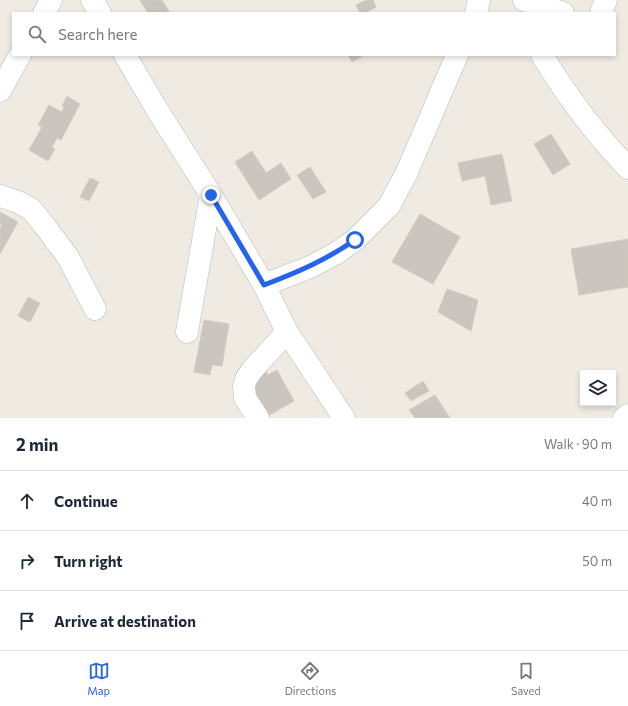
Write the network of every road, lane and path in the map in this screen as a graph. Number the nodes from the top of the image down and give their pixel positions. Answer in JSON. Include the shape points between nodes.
{"nodes":[{"id":1,"x":51,"y":0,"type":"edge"},
{"id":2,"x":92,"y":0,"type":"edge"},
{"id":3,"x":479,"y":0,"type":"edge"},
{"id":4,"x":510,"y":0,"type":"edge"},
{"id":5,"x":524,"y":0,"type":"edge"},
{"id":6,"x":606,"y":0,"type":"edge"},
{"id":7,"x":45,"y":12,"type":"edge"},
{"id":8,"x":99,"y":12,"type":"edge"},
{"id":9,"x":476,"y":12,"type":"edge"},
{"id":10,"x":517,"y":12,"type":"edge"},
{"id":11,"x":560,"y":12,"type":"edge"},
{"id":12,"x":601,"y":12,"type":"edge"},
{"id":13,"x":19,"y":56,"type":"edge"},
{"id":14,"x":126,"y":56,"type":"edge"},
{"id":15,"x":457,"y":56,"type":"edge"},
{"id":16,"x":543,"y":56,"type":"edge"},
{"id":17,"x":0,"y":91,"type":"edge"},
{"id":18,"x":628,"y":168,"type":"edge"},
{"id":19,"x":211,"y":195,"type":"junction"},
{"id":20,"x":0,"y":196,"type":"edge"},
{"id":21,"x":264,"y":285,"type":"junction"},
{"id":22,"x":95,"y":310,"type":"dead end"},
{"id":23,"x":187,"y":332,"type":"dead end"},
{"id":24,"x":287,"y":332,"type":"junction"},
{"id":25,"x":628,"y":415,"type":"edge"},
{"id":26,"x":258,"y":418,"type":"edge"},
{"id":27,"x":344,"y":418,"type":"edge"},
{"id":28,"x":624,"y":418,"type":"edge"}],
"edges":[{"from":1,"to":7,"type":"street"},
{"from":2,"to":8,"type":"street"},
{"from":3,"to":9,"type":"street"},
{"from":4,"to":10,"type":"street"},
{"from":5,"to":11,"type":"street"},
{"from":6,"to":12,"type":"street"},
{"from":13,"to":17,"type":"street"},
{"from":14,"to":19,"type":"street"},
{"from":15,"to":21,"type":"street","via":[[407,172],[389,206],[355,240],[335,254]]},
{"from":16,"to":18,"type":"street","via":[[578,110],[606,146]]},
{"from":19,"to":21,"type":"street"},
{"from":19,"to":23,"type":"street"},
{"from":20,"to":22,"type":"street","via":[[30,209],[44,225],[68,258]]},
{"from":21,"to":24,"type":"street"},
{"from":24,"to":26,"type":"street","via":[[246,378],[245,398]]},
{"from":24,"to":27,"type":"street"},
{"from":25,"to":28,"type":"street"}]}
